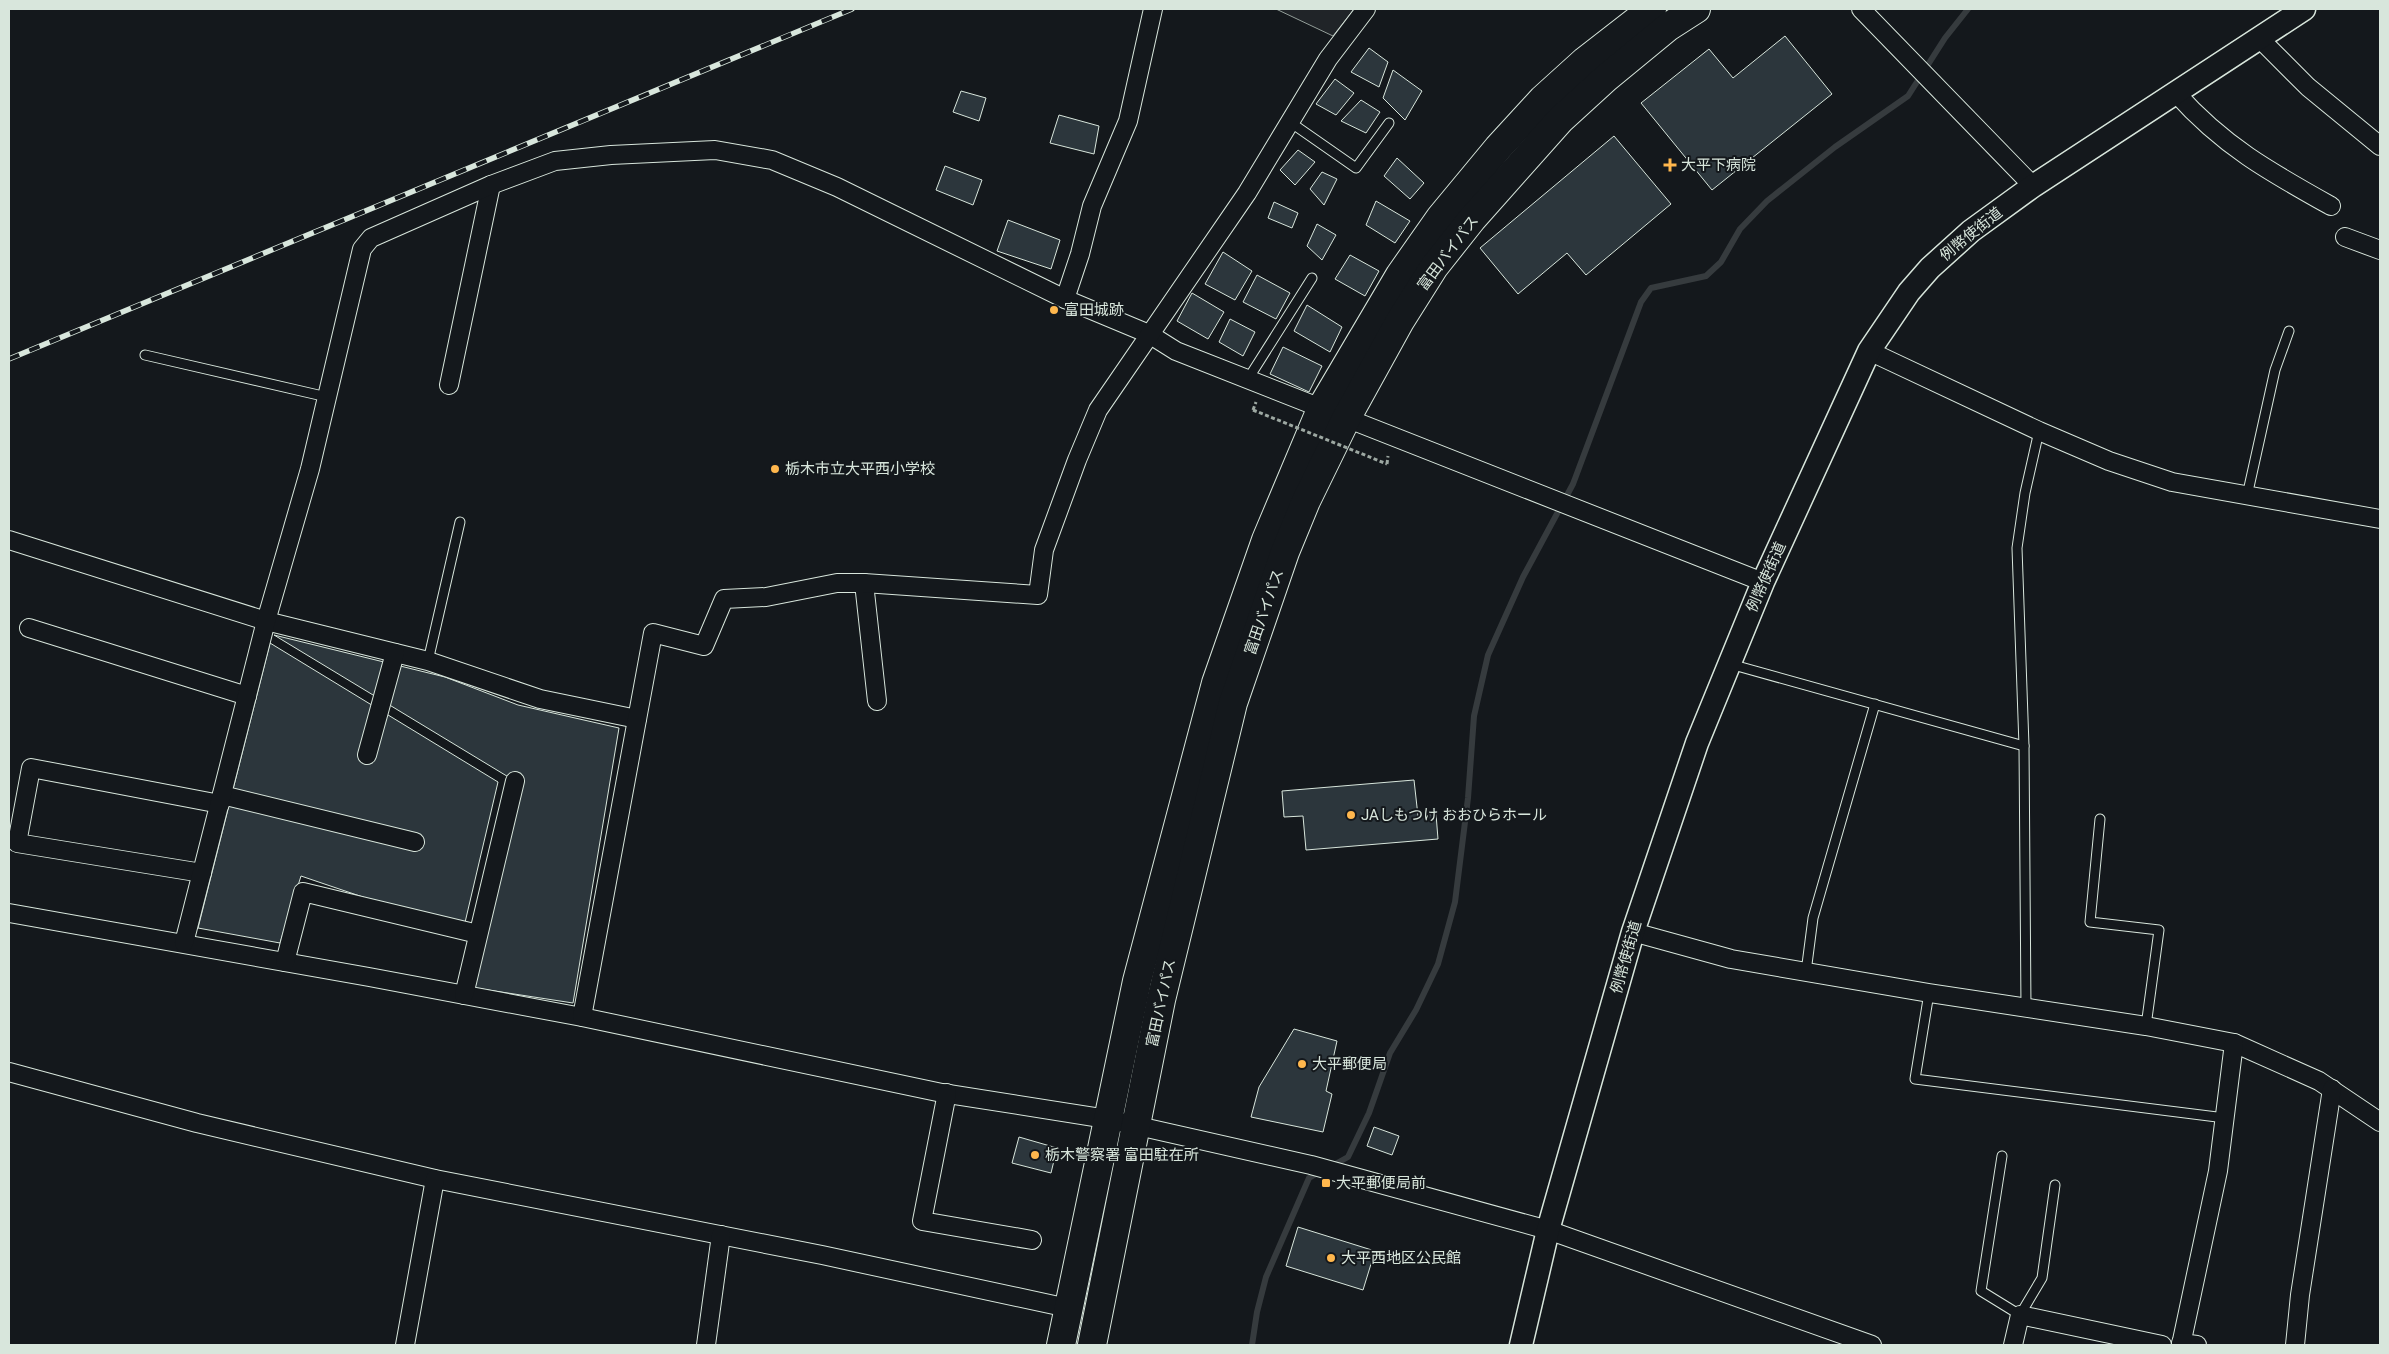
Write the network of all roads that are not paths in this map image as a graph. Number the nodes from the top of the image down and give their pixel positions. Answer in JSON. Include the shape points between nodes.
{"nodes":[{"id":1,"x":1153,"y":9,"type":"edge"},
{"id":2,"x":1366,"y":9,"type":"edge"},
{"id":3,"x":1696,"y":9,"type":"edge"},
{"id":4,"x":1861,"y":9,"type":"edge"},
{"id":5,"x":2304,"y":9,"type":"edge"},
{"id":6,"x":1648,"y":10,"type":"edge"},
{"id":7,"x":2259,"y":38,"type":"junction"},
{"id":8,"x":2176,"y":93,"type":"junction"},
{"id":9,"x":1290,"y":122,"type":"junction"},
{"id":10,"x":1389,"y":123,"type":"dead end"},
{"id":11,"x":2380,"y":146,"type":"edge"},
{"id":12,"x":491,"y":185,"type":"junction"},
{"id":13,"x":2033,"y":186,"type":"junction"},
{"id":14,"x":2331,"y":206,"type":"dead end"},
{"id":15,"x":2344,"y":237,"type":"dead end"},
{"id":16,"x":2380,"y":250,"type":"edge"},
{"id":17,"x":1312,"y":278,"type":"dead end"},
{"id":18,"x":1065,"y":299,"type":"junction"},
{"id":19,"x":2289,"y":331,"type":"dead end"},
{"id":20,"x":1148,"y":334,"type":"junction"},
{"id":21,"x":1869,"y":351,"type":"junction"},
{"id":22,"x":145,"y":355,"type":"dead end"},
{"id":23,"x":1248,"y":379,"type":"junction"},
{"id":24,"x":449,"y":385,"type":"dead end"},
{"id":25,"x":327,"y":397,"type":"junction"},
{"id":26,"x":1322,"y":408,"type":"junction"},
{"id":27,"x":1347,"y":417,"type":"junction"},
{"id":28,"x":2039,"y":431,"type":"junction"},
{"id":29,"x":2248,"y":496,"type":"junction"},
{"id":30,"x":2380,"y":519,"type":"edge"},
{"id":31,"x":460,"y":522,"type":"dead end"},
{"id":32,"x":9,"y":540,"type":"edge"},
{"id":33,"x":1764,"y":582,"type":"junction"},
{"id":34,"x":864,"y":583,"type":"junction"},
{"id":35,"x":266,"y":621,"type":"junction"},
{"id":36,"x":29,"y":628,"type":"dead end"},
{"id":37,"x":395,"y":653,"type":"junction"},
{"id":38,"x":428,"y":661,"type":"junction"},
{"id":39,"x":1730,"y":664,"type":"junction"},
{"id":40,"x":247,"y":696,"type":"junction"},
{"id":41,"x":877,"y":701,"type":"dead end"},
{"id":42,"x":1875,"y":704,"type":"junction"},
{"id":43,"x":637,"y":719,"type":"junction"},
{"id":44,"x":2024,"y":746,"type":"junction"},
{"id":45,"x":366,"y":755,"type":"dead end"},
{"id":46,"x":515,"y":782,"type":"dead end"},
{"id":47,"x":221,"y":799,"type":"junction"},
{"id":48,"x":2100,"y":819,"type":"dead end"},
{"id":49,"x":415,"y":842,"type":"dead end"},
{"id":50,"x":202,"y":874,"type":"junction"},
{"id":51,"x":9,"y":913,"type":"edge"},
{"id":52,"x":1633,"y":932,"type":"junction"},
{"id":53,"x":478,"y":934,"type":"junction"},
{"id":54,"x":184,"y":944,"type":"junction"},
{"id":55,"x":285,"y":962,"type":"junction"},
{"id":56,"x":1806,"y":972,"type":"junction"},
{"id":57,"x":1929,"y":992,"type":"junction"},
{"id":58,"x":464,"y":995,"type":"junction"},
{"id":59,"x":2026,"y":1008,"type":"junction"},
{"id":60,"x":582,"y":1017,"type":"junction"},
{"id":61,"x":2146,"y":1026,"type":"junction"},
{"id":62,"x":2234,"y":1043,"type":"junction"},
{"id":63,"x":9,"y":1072,"type":"edge"},
{"id":64,"x":2332,"y":1090,"type":"junction"},
{"id":65,"x":947,"y":1094,"type":"junction"},
{"id":66,"x":2225,"y":1118,"type":"junction"},
{"id":67,"x":1108,"y":1119,"type":"junction"},
{"id":68,"x":2380,"y":1122,"type":"edge"},
{"id":69,"x":1136,"y":1125,"type":"junction"},
{"id":70,"x":2002,"y":1156,"type":"dead end"},
{"id":71,"x":434,"y":1179,"type":"junction"},
{"id":72,"x":2055,"y":1185,"type":"dead end"},
{"id":73,"x":1548,"y":1230,"type":"junction"},
{"id":74,"x":721,"y":1235,"type":"junction"},
{"id":75,"x":1032,"y":1240,"type":"dead end"},
{"id":76,"x":1068,"y":1308,"type":"junction"},
{"id":77,"x":2020,"y":1315,"type":"junction"},
{"id":78,"x":2186,"y":1344,"type":"edge"},
{"id":79,"x":406,"y":1345,"type":"edge"},
{"id":80,"x":706,"y":1345,"type":"edge"},
{"id":81,"x":1061,"y":1345,"type":"edge"},
{"id":82,"x":1092,"y":1345,"type":"edge"},
{"id":83,"x":1520,"y":1345,"type":"edge"},
{"id":84,"x":1872,"y":1345,"type":"edge"},
{"id":85,"x":2013,"y":1345,"type":"edge"},
{"id":86,"x":2162,"y":1345,"type":"edge"},
{"id":87,"x":2296,"y":1345,"type":"edge"}],
"edges":[{"from":1,"to":18,"type":"street","via":[[1128,120],[1092,206]]},
{"from":2,"to":9,"type":"street","via":[[1328,59]]},
{"from":3,"to":27,"type":"main road","name":"富田バイパス","via":[[1614,72],[1560,120],[1472,219],[1414,298]]},
{"from":4,"to":13,"type":"street"},
{"from":5,"to":7,"type":"street","name":"例幣使街道"},
{"from":6,"to":26,"type":"main road","name":"富田バイパス","via":[[1542,98],[1446,211],[1400,274]]},
{"from":7,"to":8,"type":"street","name":"例幣使街道"},
{"from":7,"to":11,"type":"street","via":[[2308,87]]},
{"from":8,"to":13,"type":"street","name":"例幣使街道"},
{"from":8,"to":14,"type":"street","via":[[2224,140]]},
{"from":9,"to":10,"type":"lane","via":[[1356,168]]},
{"from":9,"to":20,"type":"street","via":[[1247,193]]},
{"from":12,"to":18,"type":"street","via":[[555,161],[611,155],[715,150],[772,160],[915,224]]},
{"from":12,"to":24,"type":"street"},
{"from":12,"to":25,"type":"street","via":[[371,238],[362,249]]},
{"from":13,"to":21,"type":"street","name":"例幣使街道","via":[[1971,231],[1930,268],[1909,292]]},
{"from":15,"to":16,"type":"street"},
{"from":17,"to":23,"type":"lane"},
{"from":18,"to":20,"type":"street"},
{"from":19,"to":29,"type":"lane","via":[[2275,370]]},
{"from":20,"to":23,"type":"street","via":[[1176,351]]},
{"from":20,"to":34,"type":"street","via":[[1098,410],[1084,443],[1044,550],[1038,594]]},
{"from":21,"to":28,"type":"street"},
{"from":21,"to":33,"type":"street","name":"例幣使街道"},
{"from":22,"to":25,"type":"lane"},
{"from":23,"to":26,"type":"street"},
{"from":25,"to":35,"type":"street","via":[[310,469]]},
{"from":26,"to":27,"type":"street"},
{"from":26,"to":67,"type":"main road","name":"富田バイパス","via":[[1266,540],[1216,683],[1138,981]]},
{"from":27,"to":33,"type":"street"},
{"from":27,"to":69,"type":"main road","name":"富田バイパス","via":[[1285,552],[1233,703],[1160,1000]]},
{"from":28,"to":29,"type":"street","via":[[2109,461],[2172,482]]},
{"from":28,"to":44,"type":"lane","via":[[2024,493],[2017,548]]},
{"from":29,"to":30,"type":"street"},
{"from":31,"to":38,"type":"lane"},
{"from":32,"to":35,"type":"street"},
{"from":33,"to":39,"type":"street","name":"例幣使街道"},
{"from":34,"to":41,"type":"street"},
{"from":34,"to":43,"type":"street","via":[[837,583],[766,597],[724,599],[704,646],[653,633]]},
{"from":35,"to":37,"type":"street"},
{"from":35,"to":40,"type":"street"},
{"from":36,"to":40,"type":"street"},
{"from":37,"to":38,"type":"street"},
{"from":37,"to":45,"type":"street"},
{"from":38,"to":43,"type":"street","via":[[540,699]]},
{"from":39,"to":42,"type":"lane"},
{"from":39,"to":52,"type":"street","name":"例幣使街道","via":[[1697,743]]},
{"from":40,"to":47,"type":"street"},
{"from":42,"to":44,"type":"lane"},
{"from":42,"to":56,"type":"lane","via":[[1814,918]]},
{"from":43,"to":60,"type":"street"},
{"from":44,"to":59,"type":"lane"},
{"from":46,"to":53,"type":"street"},
{"from":47,"to":49,"type":"street"},
{"from":47,"to":50,"type":"street"},
{"from":47,"to":50,"type":"street","via":[[31,768],[17,843]]},
{"from":48,"to":61,"type":"lane","via":[[2090,922],[2159,930]]},
{"from":50,"to":54,"type":"street"},
{"from":51,"to":54,"type":"street"},
{"from":52,"to":56,"type":"street","via":[[1731,958]]},
{"from":52,"to":73,"type":"street","name":"例幣使街道"},
{"from":53,"to":55,"type":"street","via":[[303,892]]},
{"from":53,"to":58,"type":"street"},
{"from":54,"to":55,"type":"street"},
{"from":55,"to":58,"type":"street"},
{"from":56,"to":57,"type":"street"},
{"from":57,"to":59,"type":"street"},
{"from":57,"to":66,"type":"lane","via":[[1915,1079]]},
{"from":58,"to":60,"type":"street"},
{"from":59,"to":61,"type":"street"},
{"from":60,"to":65,"type":"street"},
{"from":61,"to":62,"type":"street"},
{"from":62,"to":64,"type":"street"},
{"from":62,"to":66,"type":"street"},
{"from":63,"to":71,"type":"street","via":[[198,1123]]},
{"from":64,"to":68,"type":"street"},
{"from":64,"to":87,"type":"street","via":[[2300,1294]]},
{"from":65,"to":67,"type":"street"},
{"from":65,"to":75,"type":"street","via":[[922,1221]]},
{"from":66,"to":78,"type":"street"},
{"from":67,"to":69,"type":"street"},
{"from":67,"to":76,"type":"main road","name":"富田バイパス"},
{"from":69,"to":73,"type":"street","via":[[1311,1165]]},
{"from":69,"to":82,"type":"main road","name":"富田バイパス"},
{"from":70,"to":77,"type":"lane","via":[[1981,1291]]},
{"from":71,"to":74,"type":"street"},
{"from":71,"to":79,"type":"street"},
{"from":72,"to":77,"type":"lane","via":[[2042,1278]]},
{"from":73,"to":83,"type":"street","name":"例幣使街道"},
{"from":73,"to":84,"type":"street"},
{"from":74,"to":76,"type":"street"},
{"from":74,"to":80,"type":"street"},
{"from":76,"to":81,"type":"main road","name":"富田バイパス"},
{"from":77,"to":85,"type":"street"},
{"from":77,"to":86,"type":"street"}]}
